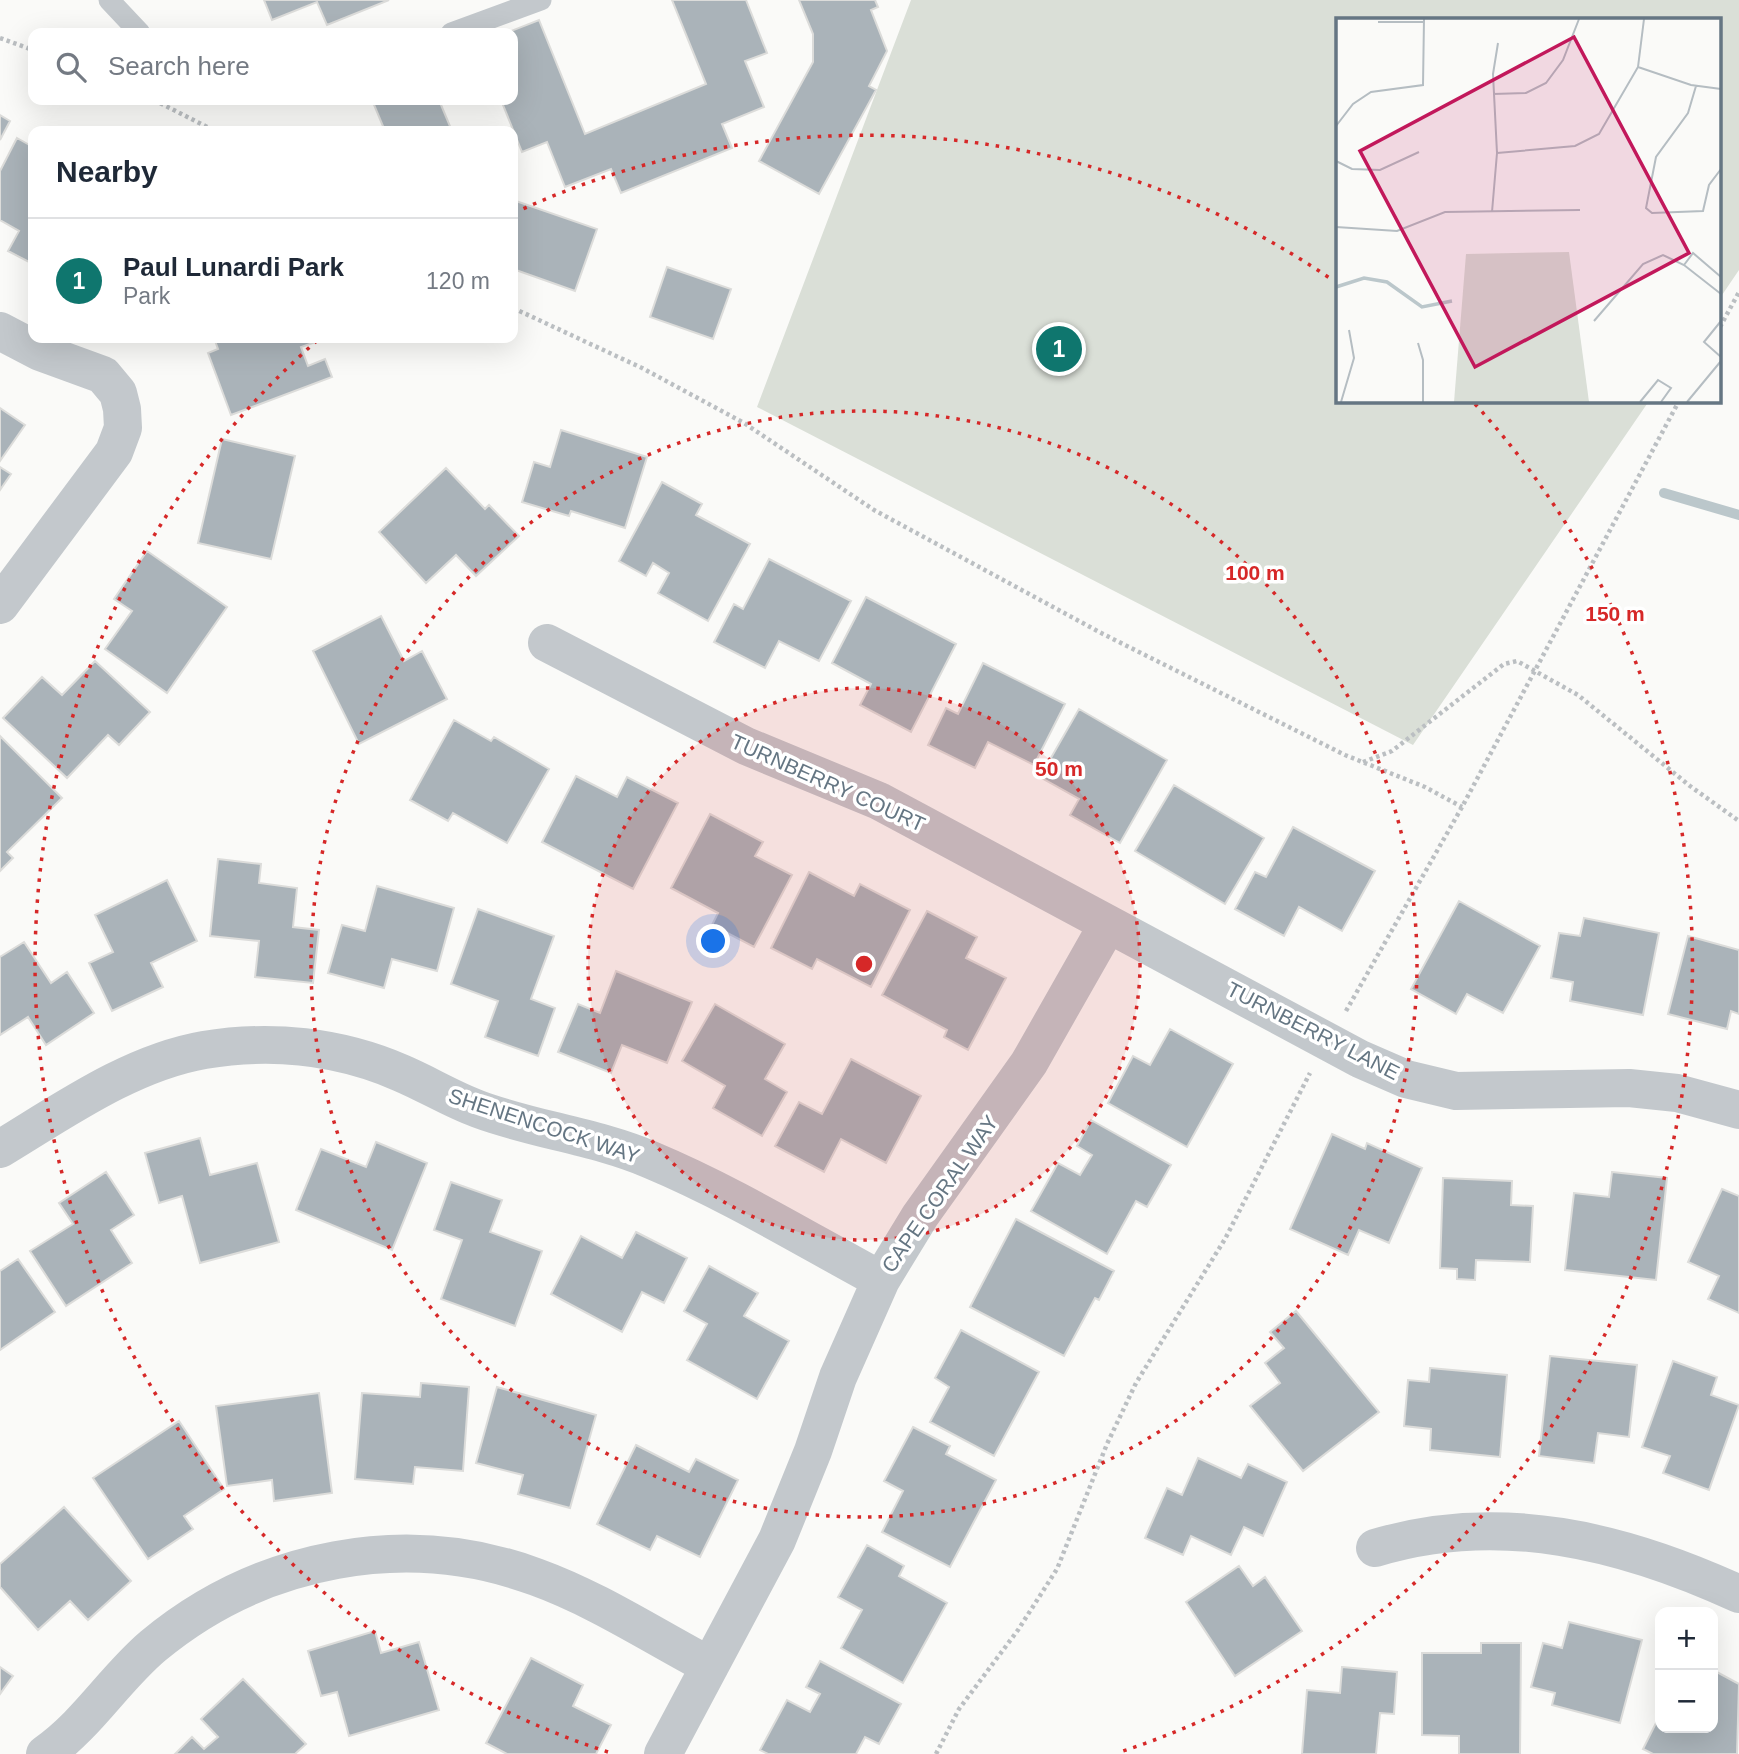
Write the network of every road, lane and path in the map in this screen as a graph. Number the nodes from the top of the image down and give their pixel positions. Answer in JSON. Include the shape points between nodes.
{"nodes":[{"id":1,"x":109,"y":0,"type":"edge"},
{"id":2,"x":541,"y":0,"type":"edge"},
{"id":3,"x":134,"y":28,"type":"edge"},
{"id":4,"x":465,"y":28,"type":"edge"},
{"id":5,"x":0,"y":38,"type":"edge"},
{"id":6,"x":28,"y":48,"type":"edge"},
{"id":7,"x":164,"y":105,"type":"edge"},
{"id":8,"x":205,"y":126,"type":"edge"},
{"id":9,"x":1739,"y":292,"type":"edge"},
{"id":10,"x":518,"y":310,"type":"edge"},
{"id":11,"x":1722,"y":323,"type":"edge"},
{"id":12,"x":0,"y":331,"type":"edge"},
{"id":13,"x":1678,"y":402,"type":"edge"},
{"id":14,"x":0,"y":605,"type":"edge"},
{"id":15,"x":547,"y":643,"type":"dead end"},
{"id":16,"x":1536,"y":670,"type":"junction"},
{"id":17,"x":1362,"y":762,"type":"junction"},
{"id":18,"x":1462,"y":807,"type":"junction"},
{"id":19,"x":1739,"y":821,"type":"edge"},
{"id":20,"x":1108,"y":924,"type":"junction"},
{"id":21,"x":1329,"y":1042,"type":"junction"},
{"id":22,"x":1739,"y":1110,"type":"edge"},
{"id":23,"x":0,"y":1149,"type":"edge"},
{"id":24,"x":881,"y":1280,"type":"junction"},
{"id":25,"x":1375,"y":1548,"type":"dead end"},
{"id":26,"x":1739,"y":1594,"type":"edge"},
{"id":27,"x":710,"y":1666,"type":"junction"},
{"id":28,"x":46,"y":1754,"type":"edge"},
{"id":29,"x":663,"y":1754,"type":"edge"},
{"id":30,"x":936,"y":1754,"type":"edge"}],
"edges":[{"from":1,"to":3,"type":"lane"},
{"from":2,"to":4,"type":"lane"},
{"from":5,"to":6,"type":"path"},
{"from":7,"to":8,"type":"path"},
{"from":9,"to":11,"type":"path"},
{"from":10,"to":17,"type":"path","via":[[733,417],[874,510],[1091,628]]},
{"from":12,"to":14,"type":"street","via":[[40,352],[103,375],[118,393],[123,428],[114,452]]},
{"from":13,"to":16,"type":"path"},
{"from":15,"to":20,"type":"street","name":"TURNBERRY COURT","via":[[746,746],[879,801]]},
{"from":16,"to":17,"type":"path","via":[[1517,661],[1504,664],[1392,751]]},
{"from":16,"to":18,"type":"path"},
{"from":16,"to":19,"type":"path","via":[[1578,695]]},
{"from":17,"to":18,"type":"path"},
{"from":18,"to":21,"type":"path"},
{"from":20,"to":21,"type":"street","name":"TURNBERRY LANE"},
{"from":20,"to":24,"type":"street","name":"CAPE CORAL WAY","via":[[1029,1063],[920,1216]]},
{"from":21,"to":22,"type":"street","name":"TURNBERRY LANE","via":[[1406,1079],[1456,1091],[1629,1088],[1677,1093]]},
{"from":21,"to":30,"type":"path","via":[[1225,1239],[1136,1383],[1058,1569],[959,1709]]},
{"from":23,"to":24,"type":"street","name":"SHENENCOCK WAY","via":[[79,1101],[170,1058],[232,1046],[294,1045],[360,1058],[480,1109],[649,1159]]},
{"from":24,"to":27,"type":"street","name":"CAPE CORAL WAY","via":[[838,1377],[794,1500]]},
{"from":25,"to":26,"type":"street","via":[[1413,1536],[1458,1531],[1578,1538],[1680,1567]]},
{"from":27,"to":28,"type":"street","via":[[580,1596],[492,1563],[392,1553],[335,1558],[240,1589],[152,1646],[86,1720]]},
{"from":27,"to":29,"type":"street","name":"CAPE CORAL WAY"}]}
